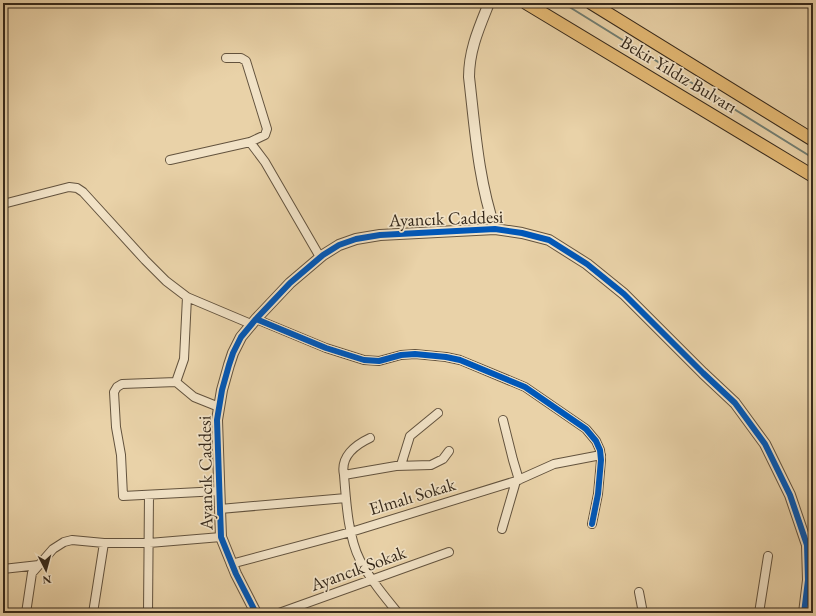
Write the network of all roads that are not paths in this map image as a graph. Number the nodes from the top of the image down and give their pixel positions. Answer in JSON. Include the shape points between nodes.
{"nodes":[{"id":1,"x":489,"y":3,"type":"edge"},
{"id":2,"x":526,"y":3,"type":"edge"},
{"id":3,"x":591,"y":3,"type":"edge"},
{"id":4,"x":226,"y":58,"type":"dead end"},
{"id":5,"x":813,"y":140,"type":"edge"},
{"id":6,"x":250,"y":142,"type":"junction"},
{"id":7,"x":170,"y":160,"type":"dead end"},
{"id":8,"x":813,"y":176,"type":"edge"},
{"id":9,"x":3,"y":204,"type":"edge"},
{"id":10,"x":495,"y":229,"type":"junction"},
{"id":11,"x":320,"y":257,"type":"junction"},
{"id":12,"x":187,"y":297,"type":"junction"},
{"id":13,"x":254,"y":321,"type":"junction"},
{"id":14,"x":176,"y":382,"type":"junction"},
{"id":15,"x":219,"y":407,"type":"junction"},
{"id":16,"x":438,"y":413,"type":"dead end"},
{"id":17,"x":503,"y":420,"type":"dead end"},
{"id":18,"x":370,"y":438,"type":"dead end"},
{"id":19,"x":449,"y":451,"type":"dead end"},
{"id":20,"x":601,"y":455,"type":"junction"},
{"id":21,"x":401,"y":465,"type":"junction"},
{"id":22,"x":344,"y":475,"type":"junction"},
{"id":23,"x":518,"y":480,"type":"junction"},
{"id":24,"x":219,"y":491,"type":"junction"},
{"id":25,"x":149,"y":495,"type":"junction"},
{"id":26,"x":346,"y":498,"type":"junction"},
{"id":27,"x":220,"y":509,"type":"junction"},
{"id":28,"x":592,"y":524,"type":"dead end"},
{"id":29,"x":502,"y":529,"type":"dead end"},
{"id":30,"x":351,"y":532,"type":"junction"},
{"id":31,"x":221,"y":537,"type":"junction"},
{"id":32,"x":104,"y":542,"type":"junction"},
{"id":33,"x":149,"y":543,"type":"junction"},
{"id":34,"x":448,"y":552,"type":"dead end"},
{"id":35,"x":768,"y":556,"type":"dead end"},
{"id":36,"x":231,"y":564,"type":"junction"},
{"id":37,"x":39,"y":565,"type":"junction"},
{"id":38,"x":3,"y":569,"type":"edge"},
{"id":39,"x":372,"y":580,"type":"junction"},
{"id":40,"x":811,"y":580,"type":"edge"},
{"id":41,"x":639,"y":592,"type":"dead end"},
{"id":42,"x":26,"y":613,"type":"edge"},
{"id":43,"x":93,"y":613,"type":"edge"},
{"id":44,"x":148,"y":613,"type":"edge"},
{"id":45,"x":256,"y":613,"type":"edge"},
{"id":46,"x":279,"y":613,"type":"edge"},
{"id":47,"x":398,"y":613,"type":"edge"},
{"id":48,"x":643,"y":613,"type":"edge"},
{"id":49,"x":759,"y":613,"type":"edge"},
{"id":50,"x":804,"y":613,"type":"edge"}],
"edges":[{"from":1,"to":10,"type":"street","via":[[472,47],[469,77],[481,175]]},
{"from":2,"to":8,"type":"main road","name":"Bekir Yıldız Bulvarı"},
{"from":3,"to":5,"type":"main road","name":"Bekir Yıldız Bulvarı"},
{"from":4,"to":6,"type":"street","via":[[241,58],[246,61],[267,129],[265,135]]},
{"from":6,"to":7,"type":"street"},
{"from":6,"to":11,"type":"street","via":[[265,162]]},
{"from":9,"to":12,"type":"street","via":[[69,187],[78,188],[100,208],[153,268]]},
{"from":10,"to":11,"type":"street","name":"Ayancık Caddesi","via":[[375,236],[347,242]]},
{"from":10,"to":40,"type":"street","name":"Ayancık Caddesi","via":[[549,240],[587,264],[624,294],[735,403],[765,444],[790,495],[807,545]]},
{"from":11,"to":13,"type":"street","name":"Ayancık Caddesi","via":[[290,283]]},
{"from":12,"to":13,"type":"street"},
{"from":12,"to":14,"type":"street","via":[[184,359]]},
{"from":13,"to":15,"type":"street","name":"Ayancık Caddesi","via":[[241,337],[233,353]]},
{"from":13,"to":20,"type":"street","via":[[364,360],[379,361],[415,354],[460,360],[525,386],[590,432]]},
{"from":14,"to":15,"type":"street","via":[[194,397]]},
{"from":14,"to":25,"type":"street","via":[[122,384],[114,392],[123,496]]},
{"from":15,"to":24,"type":"street","name":"Ayancık Caddesi"},
{"from":16,"to":21,"type":"street","via":[[410,436]]},
{"from":17,"to":23,"type":"street"},
{"from":18,"to":22,"type":"street","via":[[354,448],[346,457]]},
{"from":19,"to":21,"type":"street","via":[[435,464]]},
{"from":20,"to":23,"type":"street","name":"Elmalı Sokak","via":[[554,464]]},
{"from":20,"to":28,"type":"street","via":[[598,494]]},
{"from":21,"to":22,"type":"street"},
{"from":22,"to":26,"type":"street"},
{"from":23,"to":29,"type":"street"},
{"from":23,"to":30,"type":"street","name":"Elmalı Sokak"},
{"from":24,"to":25,"type":"street"},
{"from":24,"to":27,"type":"street","name":"Ayancık Caddesi"},
{"from":25,"to":33,"type":"street"},
{"from":26,"to":27,"type":"street"},
{"from":26,"to":30,"type":"street"},
{"from":27,"to":31,"type":"street","name":"Ayancık Caddesi"},
{"from":30,"to":36,"type":"street","name":"Elmalı Sokak"},
{"from":30,"to":39,"type":"street","via":[[359,558]]},
{"from":31,"to":33,"type":"street"},
{"from":31,"to":36,"type":"street","name":"Ayancık Caddesi"},
{"from":32,"to":33,"type":"street"},
{"from":32,"to":37,"type":"street","via":[[64,542]]},
{"from":32,"to":43,"type":"street"},
{"from":33,"to":44,"type":"street"},
{"from":34,"to":39,"type":"street","name":"Ayancık Sokak"},
{"from":35,"to":49,"type":"street"},
{"from":36,"to":45,"type":"street","name":"Ayancık Caddesi"},
{"from":37,"to":38,"type":"street"},
{"from":37,"to":42,"type":"street","via":[[32,573]]},
{"from":39,"to":46,"type":"street","name":"Ayancık Sokak"},
{"from":39,"to":47,"type":"street"},
{"from":40,"to":50,"type":"street","name":"Ayancık Caddesi"},
{"from":41,"to":48,"type":"street"}]}
